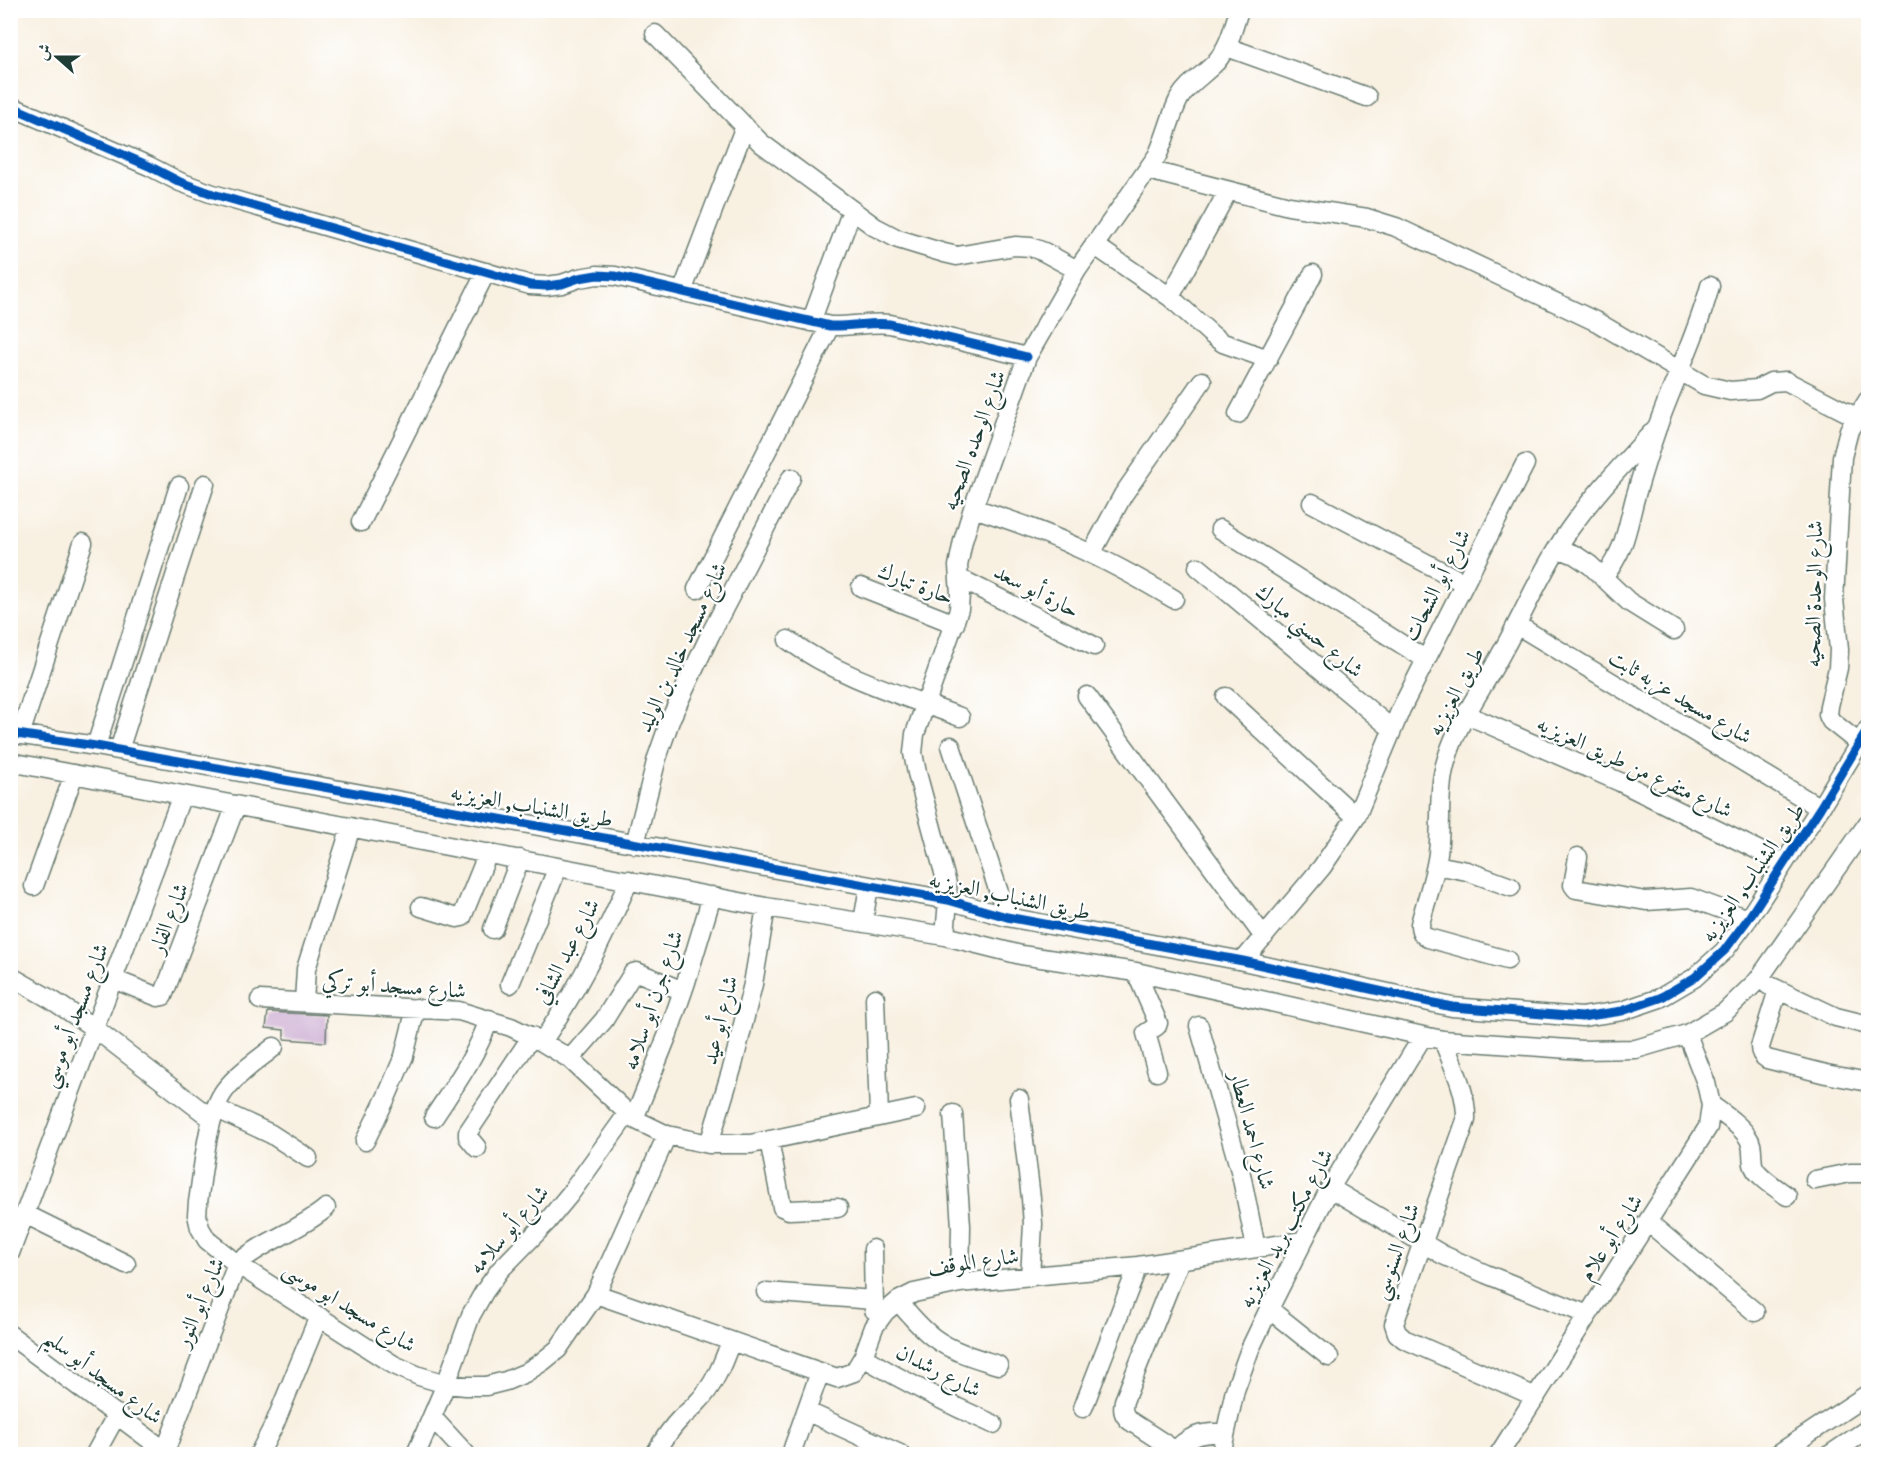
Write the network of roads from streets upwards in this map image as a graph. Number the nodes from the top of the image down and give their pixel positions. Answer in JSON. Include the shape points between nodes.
{"nodes":[{"id":1,"x":1239,"y":10,"type":"edge"},
{"id":2,"x":655,"y":34,"type":"dead end"},
{"id":3,"x":1227,"y":47,"type":"junction"},
{"id":4,"x":1367,"y":97,"type":"dead end"},
{"id":5,"x":10,"y":106,"type":"edge"},
{"id":6,"x":745,"y":126,"type":"junction"},
{"id":7,"x":1148,"y":170,"type":"junction"},
{"id":8,"x":1228,"y":191,"type":"junction"},
{"id":9,"x":852,"y":210,"type":"junction"},
{"id":10,"x":1094,"y":245,"type":"junction"},
{"id":11,"x":1077,"y":270,"type":"junction"},
{"id":12,"x":486,"y":272,"type":"junction"},
{"id":13,"x":1313,"y":274,"type":"dead end"},
{"id":14,"x":1710,"y":286,"type":"dead end"},
{"id":15,"x":682,"y":292,"type":"junction"},
{"id":16,"x":1170,"y":297,"type":"junction"},
{"id":17,"x":811,"y":322,"type":"junction"},
{"id":18,"x":830,"y":326,"type":"junction"},
{"id":19,"x":1028,"y":357,"type":"junction"},
{"id":20,"x":1268,"y":359,"type":"junction"},
{"id":21,"x":1680,"y":372,"type":"junction"},
{"id":22,"x":1202,"y":381,"type":"dead end"},
{"id":23,"x":1869,"y":400,"type":"edge"},
{"id":24,"x":1238,"y":414,"type":"dead end"},
{"id":25,"x":1856,"y":417,"type":"junction"},
{"id":26,"x":1658,"y":426,"type":"junction"},
{"id":27,"x":1525,"y":464,"type":"dead end"},
{"id":28,"x":791,"y":478,"type":"dead end"},
{"id":29,"x":205,"y":484,"type":"dead end"},
{"id":30,"x":179,"y":486,"type":"dead end"},
{"id":31,"x":1312,"y":503,"type":"dead end"},
{"id":32,"x":973,"y":508,"type":"junction"},
{"id":33,"x":361,"y":522,"type":"dead end"},
{"id":34,"x":1220,"y":529,"type":"dead end"},
{"id":35,"x":83,"y":543,"type":"dead end"},
{"id":36,"x":1558,"y":548,"type":"junction"},
{"id":37,"x":1091,"y":554,"type":"junction"},
{"id":38,"x":1198,"y":567,"type":"dead end"},
{"id":39,"x":959,"y":578,"type":"junction"},
{"id":40,"x":1603,"y":578,"type":"junction"},
{"id":41,"x":1464,"y":583,"type":"junction"},
{"id":42,"x":861,"y":587,"type":"dead end"},
{"id":43,"x":697,"y":589,"type":"dead end"},
{"id":44,"x":1174,"y":599,"type":"dead end"},
{"id":45,"x":955,"y":624,"type":"junction"},
{"id":46,"x":1516,"y":625,"type":"junction"},
{"id":47,"x":1674,"y":630,"type":"dead end"},
{"id":48,"x":788,"y":640,"type":"dead end"},
{"id":49,"x":1094,"y":646,"type":"dead end"},
{"id":50,"x":1425,"y":659,"type":"junction"},
{"id":51,"x":1087,"y":696,"type":"dead end"},
{"id":52,"x":1226,"y":697,"type":"dead end"},
{"id":53,"x":926,"y":704,"type":"junction"},
{"id":54,"x":1465,"y":714,"type":"junction"},
{"id":55,"x":960,"y":717,"type":"dead end"},
{"id":56,"x":1392,"y":729,"type":"junction"},
{"id":57,"x":15,"y":734,"type":"edge"},
{"id":58,"x":1864,"y":737,"type":"edge"},
{"id":59,"x":96,"y":746,"type":"junction"},
{"id":60,"x":951,"y":746,"type":"dead end"},
{"id":61,"x":119,"y":750,"type":"junction"},
{"id":62,"x":10,"y":762,"type":"edge"},
{"id":63,"x":74,"y":774,"type":"junction"},
{"id":64,"x":182,"y":795,"type":"junction"},
{"id":65,"x":236,"y":805,"type":"junction"},
{"id":66,"x":1820,"y":808,"type":"junction"},
{"id":67,"x":1356,"y":817,"type":"junction"},
{"id":68,"x":1869,"y":823,"type":"edge"},
{"id":69,"x":351,"y":827,"type":"junction"},
{"id":70,"x":635,"y":844,"type":"junction"},
{"id":71,"x":488,"y":853,"type":"junction"},
{"id":72,"x":1578,"y":857,"type":"dead end"},
{"id":73,"x":520,"y":860,"type":"junction"},
{"id":74,"x":1784,"y":863,"type":"junction"},
{"id":75,"x":1436,"y":865,"type":"junction"},
{"id":76,"x":558,"y":867,"type":"junction"},
{"id":77,"x":629,"y":880,"type":"junction"},
{"id":78,"x":34,"y":886,"type":"dead end"},
{"id":79,"x":869,"y":886,"type":"junction"},
{"id":80,"x":1511,"y":886,"type":"dead end"},
{"id":81,"x":712,"y":896,"type":"junction"},
{"id":82,"x":948,"y":900,"type":"junction"},
{"id":83,"x":421,"y":907,"type":"dead end"},
{"id":84,"x":766,"y":907,"type":"junction"},
{"id":85,"x":1007,"y":917,"type":"junction"},
{"id":86,"x":1748,"y":919,"type":"junction"},
{"id":87,"x":863,"y":922,"type":"junction"},
{"id":88,"x":493,"y":929,"type":"dead end"},
{"id":89,"x":945,"y":936,"type":"junction"},
{"id":90,"x":1264,"y":937,"type":"junction"},
{"id":91,"x":1507,"y":960,"type":"dead end"},
{"id":92,"x":1243,"y":961,"type":"junction"},
{"id":93,"x":1136,"y":972,"type":"junction"},
{"id":94,"x":10,"y":976,"type":"edge"},
{"id":95,"x":113,"y":979,"type":"junction"},
{"id":96,"x":1758,"y":981,"type":"junction"},
{"id":97,"x":510,"y":984,"type":"dead end"},
{"id":98,"x":1778,"y":990,"type":"junction"},
{"id":99,"x":683,"y":991,"type":"junction"},
{"id":100,"x":875,"y":998,"type":"dead end"},
{"id":101,"x":260,"y":1000,"type":"dead end"},
{"id":102,"x":304,"y":1002,"type":"junction"},
{"id":103,"x":416,"y":1008,"type":"junction"},
{"id":104,"x":489,"y":1019,"type":"junction"},
{"id":105,"x":1869,"y":1025,"type":"edge"},
{"id":106,"x":1199,"y":1026,"type":"dead end"},
{"id":107,"x":94,"y":1028,"type":"junction"},
{"id":108,"x":1687,"y":1034,"type":"junction"},
{"id":109,"x":1423,"y":1036,"type":"junction"},
{"id":110,"x":537,"y":1039,"type":"junction"},
{"id":111,"x":1443,"y":1040,"type":"junction"},
{"id":112,"x":274,"y":1047,"type":"dead end"},
{"id":113,"x":570,"y":1059,"type":"junction"},
{"id":114,"x":1156,"y":1072,"type":"dead end"},
{"id":115,"x":1869,"y":1082,"type":"edge"},
{"id":116,"x":1019,"y":1099,"type":"dead end"},
{"id":117,"x":1711,"y":1105,"type":"junction"},
{"id":118,"x":915,"y":1109,"type":"dead end"},
{"id":119,"x":214,"y":1113,"type":"junction"},
{"id":120,"x":953,"y":1114,"type":"dead end"},
{"id":121,"x":631,"y":1116,"type":"junction"},
{"id":122,"x":879,"y":1116,"type":"junction"},
{"id":123,"x":434,"y":1117,"type":"dead end"},
{"id":124,"x":667,"y":1135,"type":"junction"},
{"id":125,"x":769,"y":1140,"type":"junction"},
{"id":126,"x":365,"y":1141,"type":"dead end"},
{"id":127,"x":709,"y":1144,"type":"junction"},
{"id":128,"x":477,"y":1148,"type":"dead end"},
{"id":129,"x":308,"y":1158,"type":"dead end"},
{"id":130,"x":1869,"y":1173,"type":"edge"},
{"id":131,"x":1815,"y":1180,"type":"dead end"},
{"id":132,"x":1330,"y":1188,"type":"junction"},
{"id":133,"x":1787,"y":1196,"type":"dead end"},
{"id":134,"x":326,"y":1208,"type":"dead end"},
{"id":135,"x":838,"y":1208,"type":"dead end"},
{"id":136,"x":25,"y":1214,"type":"junction"},
{"id":137,"x":1648,"y":1222,"type":"junction"},
{"id":138,"x":1304,"y":1241,"type":"junction"},
{"id":139,"x":1423,"y":1243,"type":"junction"},
{"id":140,"x":1256,"y":1248,"type":"junction"},
{"id":141,"x":873,"y":1249,"type":"dead end"},
{"id":142,"x":10,"y":1253,"type":"edge"},
{"id":143,"x":1180,"y":1260,"type":"junction"},
{"id":144,"x":237,"y":1263,"type":"junction"},
{"id":145,"x":126,"y":1264,"type":"dead end"},
{"id":146,"x":1138,"y":1266,"type":"junction"},
{"id":147,"x":1030,"y":1277,"type":"junction"},
{"id":148,"x":960,"y":1283,"type":"junction"},
{"id":149,"x":766,"y":1292,"type":"dead end"},
{"id":150,"x":596,"y":1294,"type":"junction"},
{"id":151,"x":874,"y":1300,"type":"junction"},
{"id":152,"x":898,"y":1301,"type":"junction"},
{"id":153,"x":1269,"y":1309,"type":"junction"},
{"id":154,"x":1755,"y":1312,"type":"dead end"},
{"id":155,"x":319,"y":1316,"type":"junction"},
{"id":156,"x":1588,"y":1316,"type":"junction"},
{"id":157,"x":874,"y":1327,"type":"junction"},
{"id":158,"x":10,"y":1335,"type":"edge"},
{"id":159,"x":731,"y":1341,"type":"junction"},
{"id":160,"x":863,"y":1357,"type":"junction"},
{"id":161,"x":1329,"y":1357,"type":"dead end"},
{"id":162,"x":998,"y":1365,"type":"dead end"},
{"id":163,"x":820,"y":1372,"type":"junction"},
{"id":164,"x":446,"y":1384,"type":"junction"},
{"id":165,"x":1869,"y":1394,"type":"edge"},
{"id":166,"x":1536,"y":1397,"type":"junction"},
{"id":167,"x":1083,"y":1408,"type":"dead end"},
{"id":168,"x":806,"y":1411,"type":"junction"},
{"id":169,"x":117,"y":1414,"type":"junction"},
{"id":170,"x":432,"y":1417,"type":"junction"},
{"id":171,"x":993,"y":1424,"type":"dead end"},
{"id":172,"x":1869,"y":1429,"type":"edge"},
{"id":173,"x":1225,"y":1433,"type":"junction"},
{"id":174,"x":460,"y":1452,"type":"edge"},
{"id":175,"x":1174,"y":1453,"type":"edge"},
{"id":176,"x":166,"y":1454,"type":"edge"},
{"id":177,"x":95,"y":1455,"type":"edge"},
{"id":178,"x":259,"y":1455,"type":"edge"},
{"id":179,"x":416,"y":1455,"type":"edge"},
{"id":180,"x":655,"y":1455,"type":"edge"},
{"id":181,"x":795,"y":1455,"type":"edge"},
{"id":182,"x":900,"y":1455,"type":"edge"},
{"id":183,"x":1221,"y":1455,"type":"edge"},
{"id":184,"x":1499,"y":1455,"type":"edge"},
{"id":185,"x":1778,"y":1455,"type":"edge"},
{"id":186,"x":1831,"y":1455,"type":"edge"}],
"edges":[{"from":1,"to":3,"type":"street","name":"شارع الوحده الصحيه"},
{"from":2,"to":6,"type":"street"},
{"from":3,"to":4,"type":"street"},
{"from":3,"to":7,"type":"street","name":"شارع الوحده الصحيه","via":[[1179,98],[1164,141]]},
{"from":5,"to":12,"type":"street","via":[[213,194]]},
{"from":6,"to":9,"type":"street","via":[[761,143]]},
{"from":6,"to":15,"type":"street"},
{"from":7,"to":8,"type":"street"},
{"from":7,"to":10,"type":"street","name":"شارع الوحده الصحيه"},
{"from":8,"to":16,"type":"street"},
{"from":8,"to":21,"type":"street","via":[[1396,227],[1597,322]]},
{"from":9,"to":11,"type":"street","via":[[898,239],[944,253],[957,256],[1031,247]]},
{"from":9,"to":17,"type":"street"},
{"from":10,"to":11,"type":"street","name":"شارع الوحده الصحيه"},
{"from":10,"to":16,"type":"street"},
{"from":11,"to":19,"type":"street","name":"شارع الوحده الصحيه"},
{"from":12,"to":15,"type":"street","via":[[546,286],[597,275],[615,276]]},
{"from":12,"to":33,"type":"street"},
{"from":13,"to":20,"type":"street"},
{"from":14,"to":21,"type":"street"},
{"from":15,"to":17,"type":"street"},
{"from":16,"to":20,"type":"street","via":[[1223,343]]},
{"from":17,"to":18,"type":"street"},
{"from":18,"to":19,"type":"street","via":[[890,324]]},
{"from":18,"to":43,"type":"street"},
{"from":19,"to":32,"type":"street","name":"شارع الوحده الصحيه"},
{"from":20,"to":24,"type":"street"},
{"from":21,"to":25,"type":"street","via":[[1704,385],[1730,391],[1786,381]]},
{"from":21,"to":26,"type":"street"},
{"from":22,"to":37,"type":"street","via":[[1123,495]]},
{"from":23,"to":25,"type":"street","name":"شارع الوحدة الصحيه"},
{"from":25,"to":58,"type":"street","name":"شارع الوحدة الصحيه","via":[[1842,457],[1834,600],[1839,650],[1828,715],[1831,721]]},
{"from":26,"to":36,"type":"street","name":"طريق العزيزيه","via":[[1587,505]]},
{"from":26,"to":40,"type":"street","via":[[1626,540]]},
{"from":27,"to":41,"type":"street","name":"شارع أبو الشحات"},
{"from":28,"to":70,"type":"street","name":"شارع مسجد خالد بن الوليد","via":[[671,718]]},
{"from":29,"to":61,"type":"street"},
{"from":30,"to":59,"type":"street"},
{"from":31,"to":41,"type":"street"},
{"from":32,"to":37,"type":"street","via":[[1023,524]]},
{"from":32,"to":39,"type":"street","name":"شارع الوحده الصحيه","via":[[960,553]]},
{"from":34,"to":50,"type":"street"},
{"from":35,"to":57,"type":"street"},
{"from":36,"to":40,"type":"street","via":[[1582,560]]},
{"from":36,"to":46,"type":"street","name":"طريق العزيزيه"},
{"from":37,"to":44,"type":"street"},
{"from":38,"to":56,"type":"street","name":"شارع حسني مبارك"},
{"from":39,"to":45,"type":"street","name":"شارع الوحده الصحيه"},
{"from":39,"to":49,"type":"street","name":"حارة أبو سعد"},
{"from":40,"to":47,"type":"street","via":[[1629,602]]},
{"from":41,"to":50,"type":"street","name":"شارع أبو الشحات"},
{"from":42,"to":45,"type":"street","name":"حارة تبارك"},
{"from":45,"to":53,"type":"street","name":"شارع الوحده الصحيه"},
{"from":46,"to":54,"type":"street","name":"طريق العزيزيه"},
{"from":46,"to":66,"type":"street","name":"شارع مسجد عزبه ثابت"},
{"from":48,"to":53,"type":"street","via":[[828,666]]},
{"from":50,"to":56,"type":"street","name":"شارع أبو الشحات"},
{"from":51,"to":90,"type":"street"},
{"from":52,"to":67,"type":"street"},
{"from":53,"to":55,"type":"street"},
{"from":53,"to":82,"type":"street","name":"شارع الوحده الصحيه","via":[[915,734],[916,773]]},
{"from":54,"to":74,"type":"street","name":"شارع متفرع من طريق العزيزيه","via":[[1620,782]]},
{"from":54,"to":75,"type":"street","name":"طريق العزيزيه","via":[[1454,735],[1440,788]]},
{"from":56,"to":67,"type":"street","name":"شارع أبو الشحات"},
{"from":57,"to":59,"type":"street","name":"طريق الشنباب, العزيزيه"},
{"from":58,"to":66,"type":"street","name":"طريق الشنباب, العزيزيه"},
{"from":59,"to":61,"type":"street","name":"طريق الشنباب, العزيزيه"},
{"from":60,"to":85,"type":"street"},
{"from":61,"to":70,"type":"street","name":"طريق الشنباب, العزيزيه"},
{"from":62,"to":63,"type":"street"},
{"from":63,"to":64,"type":"street"},
{"from":63,"to":78,"type":"street"},
{"from":64,"to":65,"type":"street"},
{"from":64,"to":95,"type":"street","name":"شارع مسجد أبو موسي"},
{"from":65,"to":69,"type":"street"},
{"from":65,"to":95,"type":"street","name":"شارع الفار","via":[[163,996]]},
{"from":66,"to":74,"type":"street","name":"طريق الشنباب, العزيزيه"},
{"from":67,"to":90,"type":"street","name":"شارع أبو الشحات","via":[[1322,867]]},
{"from":68,"to":96,"type":"street"},
{"from":69,"to":71,"type":"street"},
{"from":69,"to":102,"type":"street","via":[[306,969]]},
{"from":70,"to":79,"type":"street","name":"طريق الشنباب, العزيزيه"},
{"from":71,"to":73,"type":"street"},
{"from":71,"to":83,"type":"street","via":[[462,917]]},
{"from":72,"to":86,"type":"street","via":[[1573,881],[1576,889],[1646,901],[1691,898]]},
{"from":73,"to":76,"type":"street"},
{"from":73,"to":88,"type":"street"},
{"from":74,"to":86,"type":"street","name":"طريق الشنباب, العزيزيه"},
{"from":75,"to":80,"type":"street"},
{"from":75,"to":91,"type":"street","name":"طريق العزيزيه","via":[[1419,924],[1423,935]]},
{"from":76,"to":77,"type":"street"},
{"from":76,"to":97,"type":"street"},
{"from":77,"to":81,"type":"street"},
{"from":77,"to":110,"type":"street","name":"شارع عبد الشافي","via":[[569,1002]]},
{"from":79,"to":82,"type":"street","name":"طريق الشنباب, العزيزيه"},
{"from":79,"to":87,"type":"street"},
{"from":81,"to":84,"type":"street"},
{"from":81,"to":99,"type":"street","name":"شارع جرن أبو سلامه"},
{"from":82,"to":85,"type":"street","name":"طريق الشنباب, العزيزيه"},
{"from":82,"to":89,"type":"street","name":"شارع الوحده الصحيه"},
{"from":84,"to":87,"type":"street"},
{"from":84,"to":127,"type":"street","name":"شارع أبو عيد","via":[[734,1065]]},
{"from":85,"to":92,"type":"street","name":"طريق الشنباب, العزيزيه"},
{"from":86,"to":92,"type":"street","name":"طريق الشنباب, العزيزيه","via":[[1724,951],[1686,983],[1660,998],[1622,1011],[1582,1017],[1452,1007]]},
{"from":87,"to":89,"type":"street"},
{"from":89,"to":93,"type":"street","via":[[1021,955]]},
{"from":90,"to":92,"type":"street","name":"شارع أبو الشحات"},
{"from":93,"to":109,"type":"street"},
{"from":93,"to":114,"type":"street","via":[[1158,1023],[1146,1033]]},
{"from":94,"to":107,"type":"street"},
{"from":95,"to":107,"type":"street","name":"شارع مسجد أبو موسي"},
{"from":96,"to":98,"type":"street"},
{"from":96,"to":108,"type":"street","via":[[1725,1012]]},
{"from":98,"to":105,"type":"street","via":[[1836,1017]]},
{"from":98,"to":115,"type":"street","via":[[1760,1047],[1762,1057]]},
{"from":99,"to":113,"type":"street","via":[[633,973],[604,1020]]},
{"from":99,"to":121,"type":"street","name":"شارع جرن أبو سلامه"},
{"from":100,"to":122,"type":"street"},
{"from":101,"to":102,"type":"street","name":"شارع مسجد أبو تركي"},
{"from":102,"to":103,"type":"street","name":"شارع مسجد أبو تركي"},
{"from":103,"to":104,"type":"street","name":"شارع مسجد أبو تركي","via":[[459,1011]]},
{"from":103,"to":126,"type":"street","via":[[404,1056]]},
{"from":104,"to":110,"type":"street","name":"شارع مسجد أبو تركي"},
{"from":104,"to":123,"type":"street","via":[[470,1062]]},
{"from":106,"to":140,"type":"street","name":"شارع احمد العطار","via":[[1241,1174]]},
{"from":107,"to":119,"type":"street"},
{"from":107,"to":136,"type":"street","name":"شارع مسجد أبو موسي"},
{"from":108,"to":111,"type":"street","via":[[1636,1049],[1582,1050]]},
{"from":108,"to":117,"type":"street","name":"شارع أبو علام"},
{"from":109,"to":111,"type":"street"},
{"from":109,"to":132,"type":"street","name":"شارع مكتب بريد العزيزيه"},
{"from":110,"to":113,"type":"street","name":"شارع مسجد أبو تركي"},
{"from":110,"to":128,"type":"street","name":"شارع عبد الشافي","via":[[468,1132]]},
{"from":111,"to":139,"type":"street","name":"شارع السنوسي","via":[[1463,1091],[1466,1120]]},
{"from":112,"to":119,"type":"street","name":"شارع مسجد ابو موسى","via":[[234,1080]]},
{"from":113,"to":121,"type":"street","name":"شارع مسجد أبو تركي"},
{"from":116,"to":147,"type":"street","via":[[1033,1224]]},
{"from":117,"to":133,"type":"street","via":[[1749,1138],[1755,1169]]},
{"from":117,"to":137,"type":"street","name":"شارع أبو علام","via":[[1708,1127]]},
{"from":118,"to":122,"type":"street","name":"شارع مسجد أبو تركي"},
{"from":119,"to":129,"type":"street","via":[[271,1134]]},
{"from":119,"to":144,"type":"street","name":"شارع مسجد ابو موسى","via":[[197,1215],[207,1240]]},
{"from":120,"to":148,"type":"street","via":[[961,1226]]},
{"from":121,"to":124,"type":"street","name":"شارع مسجد أبو تركي"},
{"from":121,"to":164,"type":"street","name":"شارع أبو سلامه","via":[[546,1223],[484,1292],[471,1315]]},
{"from":122,"to":125,"type":"street","name":"شارع مسجد أبو تركي"},
{"from":124,"to":127,"type":"street","name":"شارع مسجد أبو تركي"},
{"from":124,"to":150,"type":"street","name":"شارع مسجد ابو موسى"},
{"from":125,"to":127,"type":"street","name":"شارع مسجد أبو تركي"},
{"from":125,"to":135,"type":"street","via":[[782,1207]]},
{"from":130,"to":131,"type":"street"},
{"from":132,"to":138,"type":"street","name":"شارع مكتب بريد العزيزيه"},
{"from":132,"to":139,"type":"street"},
{"from":134,"to":144,"type":"street","name":"شارع أبو النور"},
{"from":136,"to":142,"type":"street","name":"شارع مسجد أبو موسي"},
{"from":136,"to":145,"type":"street"},
{"from":137,"to":154,"type":"street"},
{"from":137,"to":156,"type":"street","name":"شارع أبو علام"},
{"from":138,"to":140,"type":"street","name":"شارع الموقف"},
{"from":138,"to":153,"type":"street","name":"شارع مكتب بريد العزيزيه"},
{"from":139,"to":156,"type":"street"},
{"from":139,"to":166,"type":"street","name":"شارع السنوسي","via":[[1396,1315],[1397,1333]]},
{"from":140,"to":143,"type":"street","name":"شارع الموقف"},
{"from":141,"to":151,"type":"street"},
{"from":143,"to":146,"type":"street","name":"شارع الموقف"},
{"from":143,"to":175,"type":"street","via":[[1122,1408],[1124,1416]]},
{"from":144,"to":155,"type":"street","name":"شارع مسجد ابو موسى"},
{"from":144,"to":176,"type":"street","name":"شارع أبو النور"},
{"from":146,"to":147,"type":"street","name":"شارع الموقف"},
{"from":146,"to":167,"type":"street"},
{"from":147,"to":148,"type":"street","name":"شارع الموقف"},
{"from":148,"to":152,"type":"street","name":"شارع الموقف"},
{"from":149,"to":151,"type":"street"},
{"from":150,"to":159,"type":"street","name":"شارع الموقف"},
{"from":150,"to":164,"type":"street","name":"شارع مسجد ابو موسى","via":[[558,1349],[525,1373],[486,1386]]},
{"from":151,"to":157,"type":"street"},
{"from":152,"to":157,"type":"street","name":"شارع الموقف"},
{"from":152,"to":162,"type":"street","via":[[933,1338],[950,1349]]},
{"from":153,"to":161,"type":"street"},
{"from":153,"to":173,"type":"street","name":"شارع مكتب بريد العزيزيه","via":[[1235,1390]]},
{"from":155,"to":164,"type":"street","name":"شارع مسجد ابو موسى","via":[[394,1365]]},
{"from":155,"to":178,"type":"street"},
{"from":156,"to":166,"type":"street","name":"شارع أبو علام"},
{"from":157,"to":160,"type":"street","name":"شارع الموقف"},
{"from":158,"to":169,"type":"street","name":"شارع مسجد أبو سليم"},
{"from":159,"to":163,"type":"street","name":"شارع الموقف"},
{"from":159,"to":180,"type":"street","via":[[712,1384],[678,1421]]},
{"from":160,"to":163,"type":"street","name":"شارع الموقف","via":[[854,1372],[837,1378]]},
{"from":160,"to":171,"type":"street","name":"شارع رشدان"},
{"from":163,"to":168,"type":"street"},
{"from":164,"to":170,"type":"street","name":"شارع أبو سلامه"},
{"from":165,"to":185,"type":"street"},
{"from":166,"to":184,"type":"street","name":"شارع أبو علام"},
{"from":168,"to":181,"type":"street","via":[[793,1449]]},
{"from":168,"to":182,"type":"street"},
{"from":169,"to":176,"type":"street","name":"شارع مسجد أبو سليم"},
{"from":169,"to":177,"type":"street"},
{"from":170,"to":174,"type":"street"},
{"from":170,"to":179,"type":"street","name":"شارع أبو سلامه"},
{"from":172,"to":186,"type":"street"},
{"from":173,"to":175,"type":"street","via":[[1206,1432],[1189,1438]]},
{"from":173,"to":183,"type":"street","name":"شارع مكتب بريد العزيزيه"}]}
